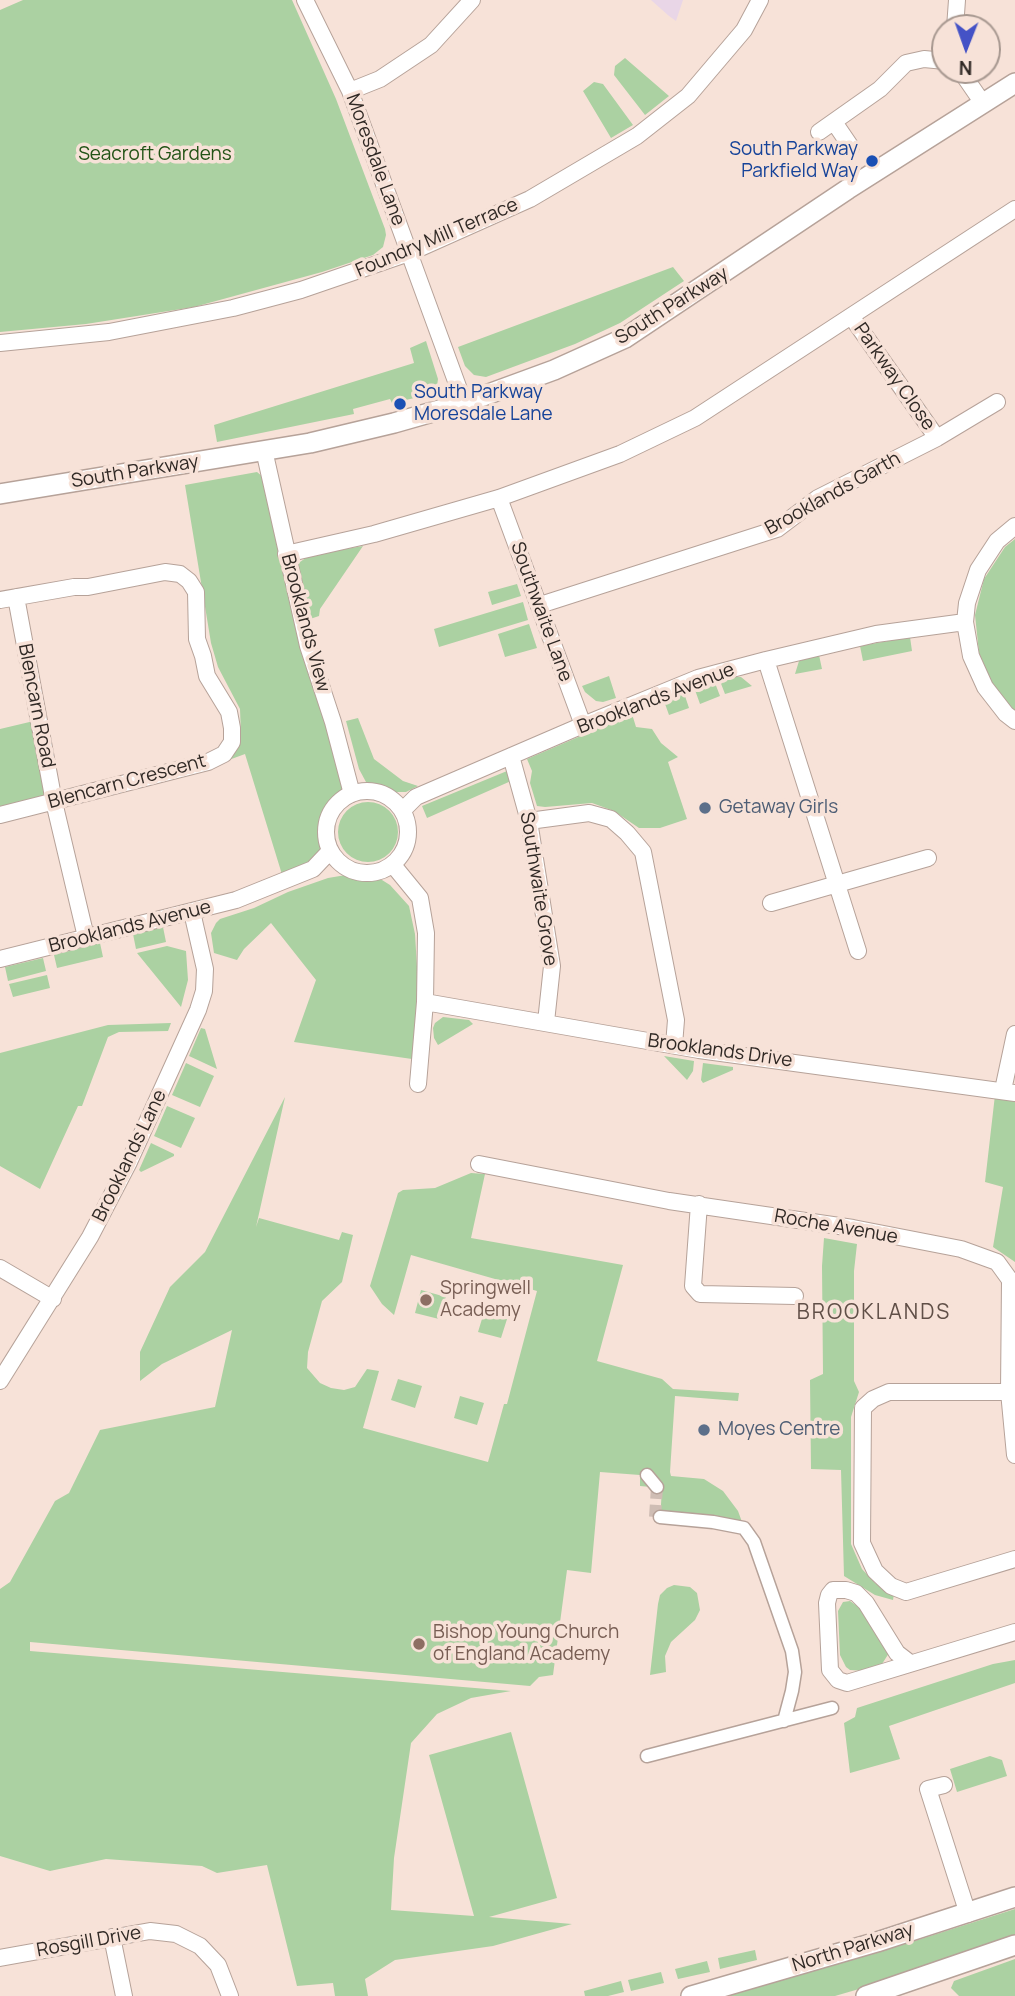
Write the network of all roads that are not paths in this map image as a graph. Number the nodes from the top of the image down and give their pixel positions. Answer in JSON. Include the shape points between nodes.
{"nodes":[{"id":1,"x":305,"y":0,"type":"edge"},
{"id":2,"x":472,"y":0,"type":"edge"},
{"id":3,"x":760,"y":0,"type":"edge"},
{"id":4,"x":931,"y":60,"type":"edge"},
{"id":5,"x":1015,"y":83,"type":"edge"},
{"id":6,"x":969,"y":84,"type":"edge"},
{"id":7,"x":350,"y":91,"type":"junction"},
{"id":8,"x":982,"y":103,"type":"junction"},
{"id":9,"x":834,"y":122,"type":"junction"},
{"id":10,"x":819,"y":132,"type":"dead end"},
{"id":11,"x":851,"y":147,"type":"dead end"},
{"id":12,"x":1015,"y":209,"type":"edge"},
{"id":13,"x":409,"y":253,"type":"junction"},
{"id":14,"x":851,"y":316,"type":"junction"},
{"id":15,"x":0,"y":343,"type":"edge"},
{"id":16,"x":998,"y":402,"type":"dead end"},
{"id":17,"x":464,"y":403,"type":"junction"},
{"id":18,"x":937,"y":438,"type":"junction"},
{"id":19,"x":264,"y":450,"type":"junction"},
{"id":20,"x":0,"y":494,"type":"edge"},
{"id":21,"x":499,"y":498,"type":"junction"},
{"id":22,"x":1015,"y":526,"type":"edge"},
{"id":23,"x":286,"y":554,"type":"junction"},
{"id":24,"x":8,"y":598,"type":"edge"},
{"id":25,"x":540,"y":605,"type":"junction"},
{"id":26,"x":965,"y":622,"type":"junction"},
{"id":27,"x":766,"y":660,"type":"junction"},
{"id":28,"x":1015,"y":722,"type":"edge"},
{"id":29,"x":583,"y":725,"type":"junction"},
{"id":30,"x":511,"y":757,"type":"junction"},
{"id":31,"x":352,"y":794,"type":"junction"},
{"id":32,"x":54,"y":802,"type":"junction"},
{"id":33,"x":402,"y":811,"type":"junction"},
{"id":34,"x":0,"y":815,"type":"edge"},
{"id":35,"x":529,"y":821,"type":"junction"},
{"id":36,"x":330,"y":851,"type":"junction"},
{"id":37,"x":928,"y":858,"type":"dead end"},
{"id":38,"x":393,"y":865,"type":"junction"},
{"id":39,"x":837,"y":883,"type":"junction"},
{"id":40,"x":771,"y":903,"type":"dead end"},
{"id":41,"x":192,"y":912,"type":"junction"},
{"id":42,"x":86,"y":937,"type":"junction"},
{"id":43,"x":858,"y":951,"type":"dead end"},
{"id":44,"x":0,"y":959,"type":"edge"},
{"id":45,"x":425,"y":1002,"type":"junction"},
{"id":46,"x":546,"y":1022,"type":"junction"},
{"id":47,"x":1015,"y":1034,"type":"edge"},
{"id":48,"x":674,"y":1045,"type":"junction"},
{"id":49,"x":418,"y":1084,"type":"dead end"},
{"id":50,"x":1009,"y":1091,"type":"edge"},
{"id":51,"x":479,"y":1164,"type":"dead end"},
{"id":52,"x":699,"y":1204,"type":"junction"},
{"id":53,"x":0,"y":1268,"type":"edge"},
{"id":54,"x":795,"y":1296,"type":"dead end"},
{"id":55,"x":52,"y":1299,"type":"junction"},
{"id":56,"x":0,"y":1381,"type":"edge"},
{"id":57,"x":1009,"y":1392,"type":"junction"},
{"id":58,"x":1015,"y":1455,"type":"edge"},
{"id":59,"x":647,"y":1475,"type":"dead end"},
{"id":60,"x":657,"y":1487,"type":"tunnel mouth"},
{"id":61,"x":660,"y":1517,"type":"dead end"},
{"id":62,"x":1015,"y":1559,"type":"edge"},
{"id":63,"x":1015,"y":1632,"type":"edge"},
{"id":64,"x":910,"y":1663,"type":"junction"},
{"id":65,"x":832,"y":1708,"type":"dead end"},
{"id":66,"x":783,"y":1721,"type":"junction"},
{"id":67,"x":647,"y":1756,"type":"dead end"},
{"id":68,"x":944,"y":1785,"type":"dead end"},
{"id":69,"x":1015,"y":1897,"type":"edge"},
{"id":70,"x":968,"y":1914,"type":"junction"},
{"id":71,"x":112,"y":1937,"type":"junction"},
{"id":72,"x":1015,"y":1944,"type":"edge"},
{"id":73,"x":0,"y":1958,"type":"edge"},
{"id":74,"x":124,"y":1996,"type":"edge"},
{"id":75,"x":229,"y":1996,"type":"edge"},
{"id":76,"x":691,"y":1996,"type":"edge"},
{"id":77,"x":866,"y":1996,"type":"edge"}],
"edges":[{"from":1,"to":7,"type":"street","name":"Moresdale Lane"},
{"from":2,"to":7,"type":"street","via":[[431,45],[380,79]]},
{"from":3,"to":13,"type":"street","name":"Foundry Mill Terrace","via":[[744,30],[688,96],[637,136],[530,198]]},
{"from":4,"to":9,"type":"street","via":[[906,63],[880,89]]},
{"from":5,"to":8,"type":"street","name":"South Parkway"},
{"from":6,"to":8,"type":"street"},
{"from":7,"to":13,"type":"street","name":"Moresdale Lane"},
{"from":8,"to":17,"type":"street","name":"South Parkway","via":[[625,338]]},
{"from":9,"to":10,"type":"street"},
{"from":9,"to":11,"type":"street"},
{"from":12,"to":14,"type":"street"},
{"from":13,"to":15,"type":"street","name":"Foundry Mill Terrace","via":[[233,308],[109,332]]},
{"from":13,"to":17,"type":"street","name":"Moresdale Lane"},
{"from":14,"to":18,"type":"street","name":"Parkway Close"},
{"from":14,"to":21,"type":"street","via":[[695,418],[620,454]]},
{"from":16,"to":18,"type":"street","name":"Brooklands Garth"},
{"from":17,"to":19,"type":"street","name":"South Parkway","via":[[370,429]]},
{"from":18,"to":25,"type":"street","name":"Brooklands Garth","via":[[818,498],[777,528]]},
{"from":19,"to":20,"type":"street","name":"South Parkway"},
{"from":19,"to":23,"type":"street","name":"Brooklands View"},
{"from":21,"to":23,"type":"street"},
{"from":21,"to":25,"type":"street","name":"Southwaite Lane"},
{"from":22,"to":26,"type":"street","via":[[997,541],[978,570]]},
{"from":23,"to":31,"type":"street","name":"Brooklands View"},
{"from":24,"to":32,"type":"street","name":"Blencarn Road"},
{"from":24,"to":32,"type":"street","name":"Blencarn Crescent","via":[[165,572],[180,574],[196,592],[197,639],[206,676],[229,712],[232,742],[224,754]]},
{"from":25,"to":29,"type":"street","name":"Southwaite Lane"},
{"from":26,"to":27,"type":"street","name":"Brooklands Avenue","via":[[876,635]]},
{"from":26,"to":28,"type":"street","via":[[971,656],[985,687]]},
{"from":27,"to":29,"type":"street","name":"Brooklands Avenue","via":[[698,678]]},
{"from":27,"to":39,"type":"street"},
{"from":29,"to":30,"type":"street","name":"Brooklands Avenue"},
{"from":30,"to":33,"type":"street","name":"Brooklands Avenue","via":[[416,797]]},
{"from":30,"to":35,"type":"street","name":"Southwaite Grove"},
{"from":31,"to":33,"type":"street","via":[[375,792]]},
{"from":31,"to":36,"type":"street","via":[[328,819]]},
{"from":32,"to":34,"type":"street","name":"Blencarn Crescent"},
{"from":32,"to":42,"type":"street","name":"Blencarn Road"},
{"from":33,"to":38,"type":"street","via":[[409,834]]},
{"from":35,"to":46,"type":"street","name":"Southwaite Grove","via":[[552,966]]},
{"from":35,"to":48,"type":"street","via":[[589,813],[611,819],[643,852],[676,1020]]},
{"from":36,"to":38,"type":"street","via":[[337,861],[358,873],[383,871]]},
{"from":36,"to":41,"type":"street","name":"Brooklands Avenue","via":[[313,869]]},
{"from":37,"to":39,"type":"street"},
{"from":38,"to":45,"type":"street","via":[[421,898],[427,952]]},
{"from":39,"to":40,"type":"street"},
{"from":39,"to":43,"type":"street"},
{"from":41,"to":42,"type":"street","name":"Brooklands Avenue"},
{"from":41,"to":55,"type":"street","name":"Brooklands Lane","via":[[205,969],[198,1010],[129,1162]]},
{"from":42,"to":44,"type":"street","name":"Brooklands Avenue"},
{"from":45,"to":46,"type":"street","name":"Brooklands Drive"},
{"from":45,"to":49,"type":"street"},
{"from":46,"to":48,"type":"street","name":"Brooklands Drive"},
{"from":47,"to":50,"type":"street"},
{"from":48,"to":50,"type":"street","name":"Brooklands Drive"},
{"from":51,"to":52,"type":"street","name":"Roche Avenue"},
{"from":52,"to":54,"type":"street","via":[[692,1286],[700,1294]]},
{"from":52,"to":57,"type":"street","name":"Roche Avenue","via":[[961,1249],[997,1262],[1010,1280]]},
{"from":53,"to":55,"type":"street"},
{"from":55,"to":56,"type":"street","name":"Brooklands Lane"},
{"from":57,"to":58,"type":"street","name":"Roche Avenue"},
{"from":57,"to":62,"type":"street","via":[[889,1392],[863,1408],[862,1543],[875,1571],[906,1592]]},
{"from":59,"to":60,"type":"street"},
{"from":61,"to":66,"type":"street","via":[[744,1528],[754,1542],[792,1651],[792,1691]]},
{"from":63,"to":64,"type":"street"},
{"from":64,"to":64,"type":"street","via":[[847,1683],[838,1680],[830,1670],[828,1654],[827,1603],[833,1590],[856,1593],[897,1653]]},
{"from":65,"to":66,"type":"street"},
{"from":66,"to":67,"type":"street"},
{"from":68,"to":70,"type":"street","via":[[928,1789]]},
{"from":69,"to":70,"type":"street","name":"North Parkway"},
{"from":70,"to":76,"type":"street","name":"North Parkway"},
{"from":71,"to":73,"type":"street","name":"Rosgill Drive"},
{"from":71,"to":74,"type":"street"},
{"from":71,"to":75,"type":"street","name":"Rosgill Drive","via":[[150,1931],[176,1934],[200,1946],[218,1965]]},
{"from":72,"to":77,"type":"street"}]}
